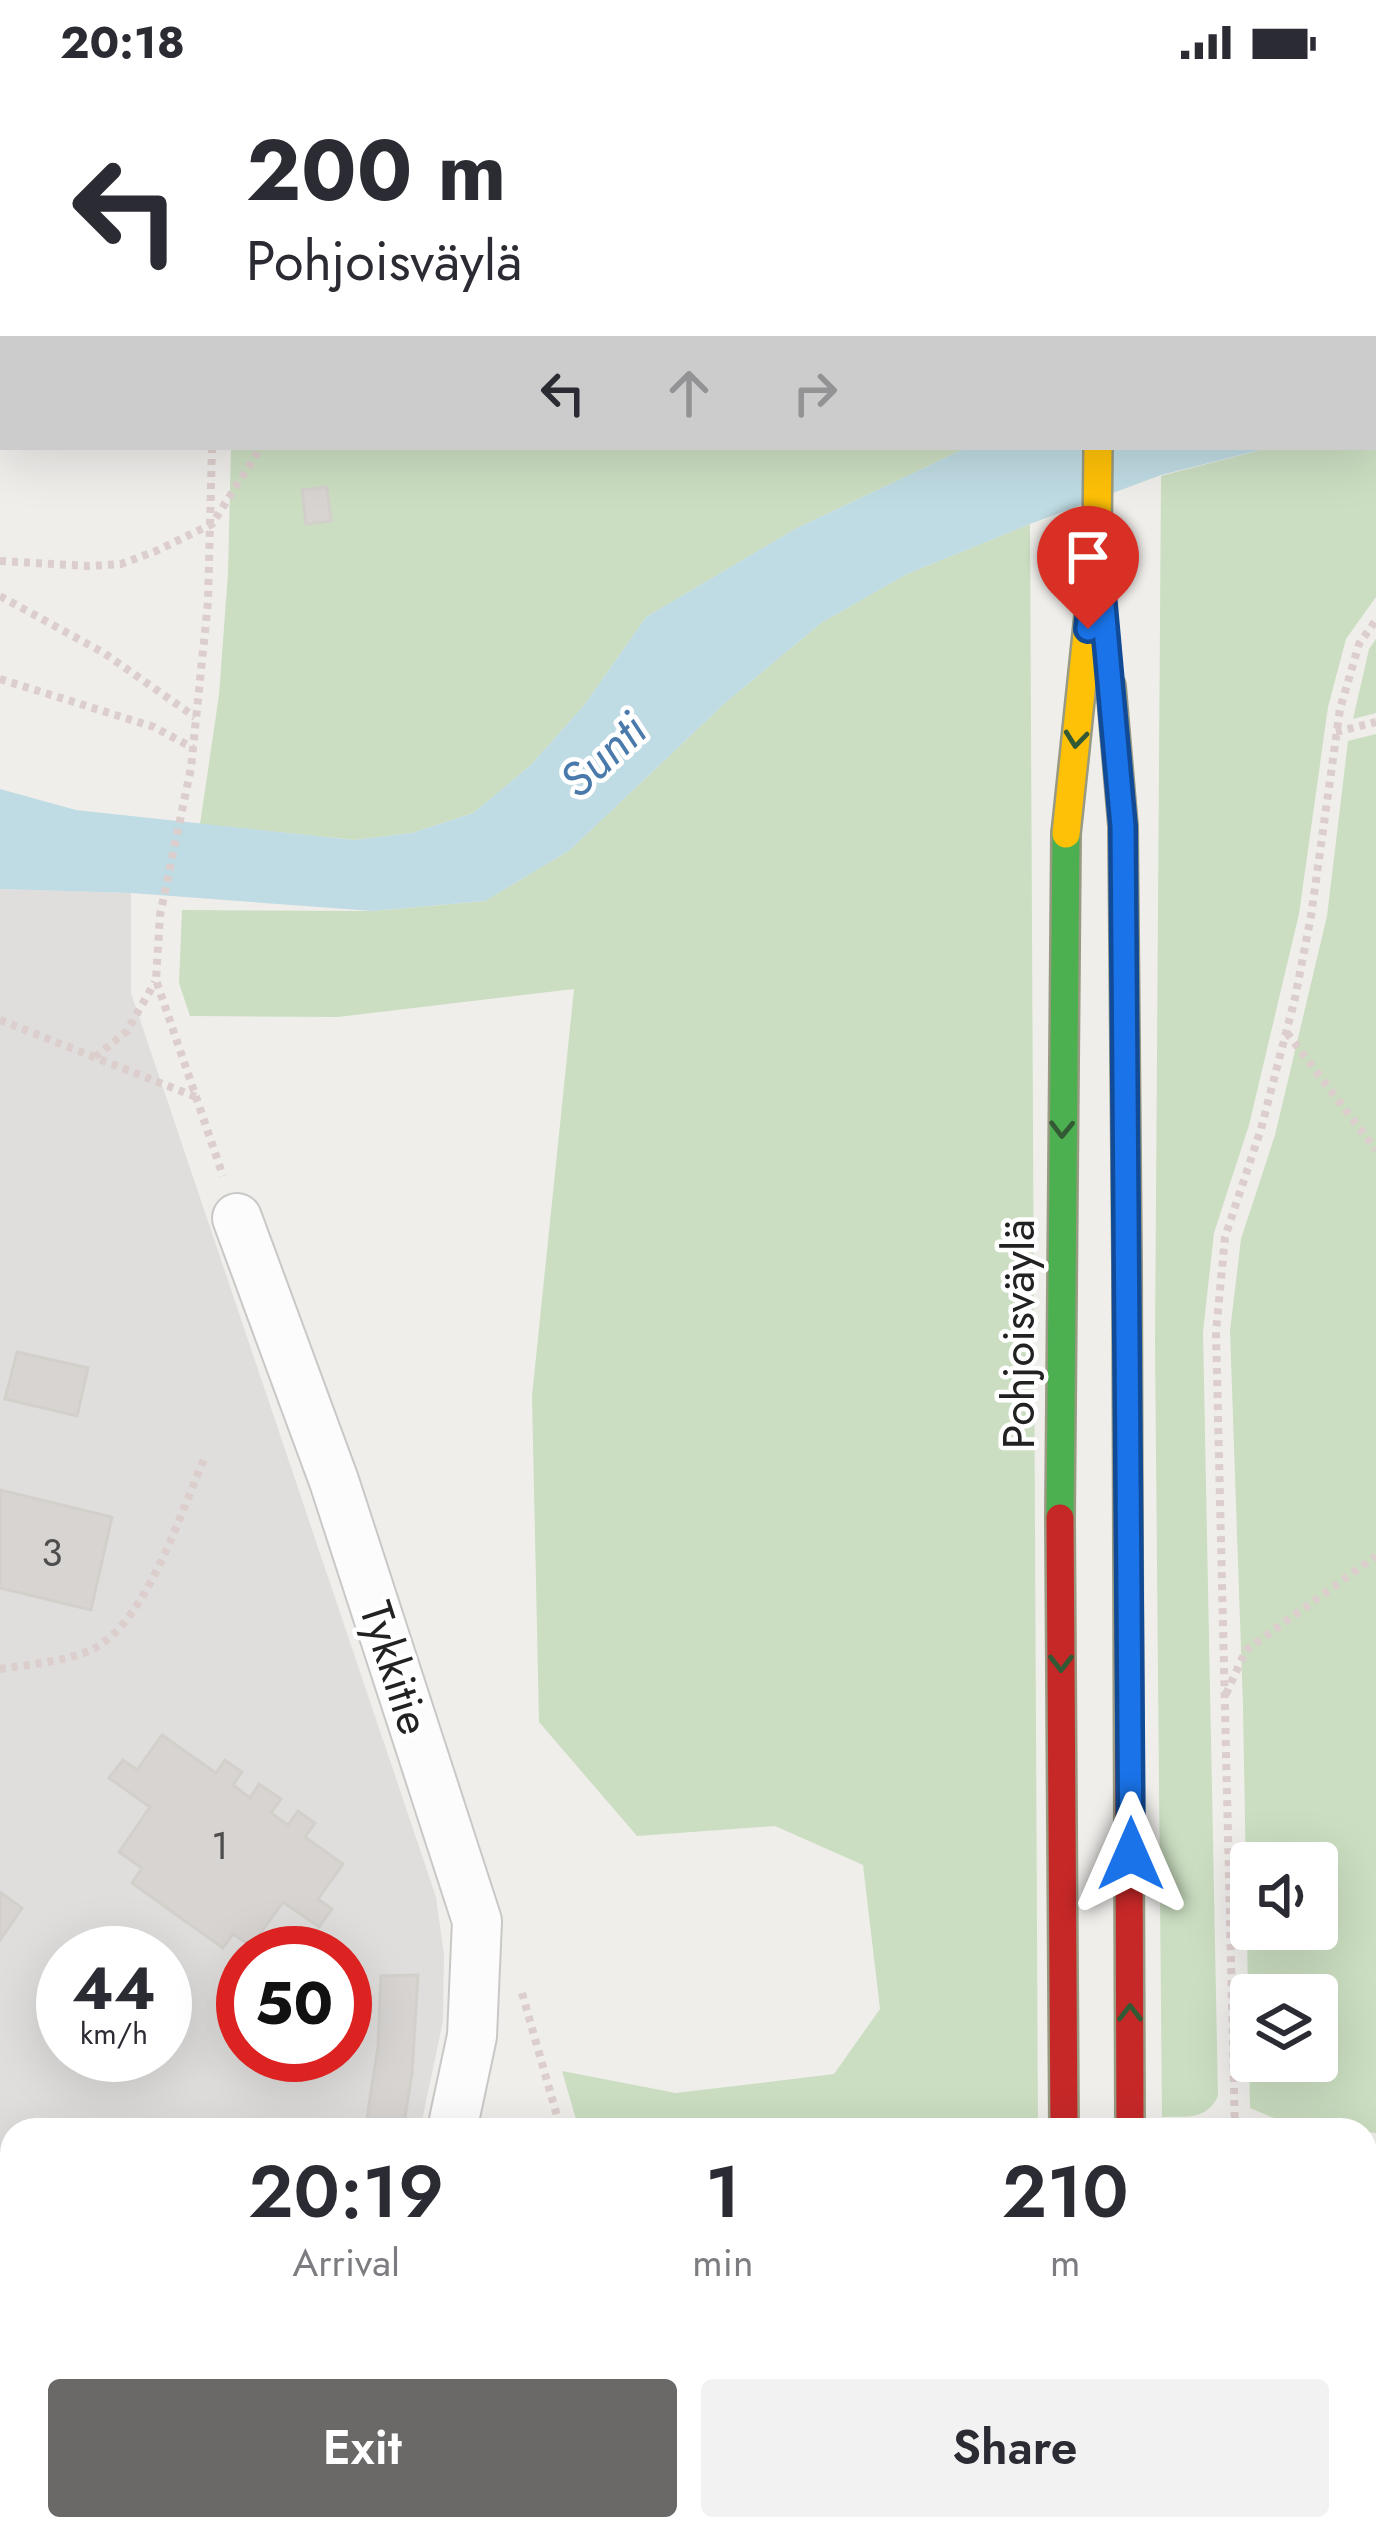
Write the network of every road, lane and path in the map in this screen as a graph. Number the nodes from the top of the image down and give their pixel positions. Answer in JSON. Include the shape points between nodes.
{"nodes":[{"id":1,"x":212,"y":450,"type":"edge"},
{"id":2,"x":259,"y":450,"type":"edge"},
{"id":3,"x":1098,"y":450,"type":"edge"},
{"id":4,"x":212,"y":524,"type":"junction"},
{"id":5,"x":1097,"y":539,"type":"junction"},
{"id":6,"x":0,"y":561,"type":"edge"},
{"id":7,"x":0,"y":596,"type":"edge"},
{"id":8,"x":1376,"y":620,"type":"edge"},
{"id":9,"x":0,"y":679,"type":"edge"},
{"id":10,"x":196,"y":718,"type":"junction"},
{"id":11,"x":1376,"y":722,"type":"edge"},
{"id":12,"x":1336,"y":732,"type":"junction"},
{"id":13,"x":193,"y":748,"type":"junction"},
{"id":14,"x":156,"y":980,"type":"junction"},
{"id":15,"x":0,"y":1020,"type":"edge"},
{"id":16,"x":1286,"y":1031,"type":"junction"},
{"id":17,"x":95,"y":1057,"type":"junction"},
{"id":18,"x":197,"y":1097,"type":"junction"},
{"id":19,"x":1376,"y":1150,"type":"edge"},
{"id":20,"x":237,"y":1218,"type":"joint"},
{"id":21,"x":206,"y":1455,"type":"dead end"},
{"id":22,"x":1376,"y":1556,"type":"edge"},
{"id":23,"x":0,"y":1670,"type":"edge"},
{"id":24,"x":1226,"y":1696,"type":"junction"},
{"id":25,"x":455,"y":2118,"type":"edge"},
{"id":26,"x":1064,"y":2118,"type":"edge"},
{"id":27,"x":1130,"y":2118,"type":"edge"},
{"id":28,"x":1235,"y":2118,"type":"edge"}],
"edges":[{"from":1,"to":4,"type":"path"},
{"from":2,"to":4,"type":"path"},
{"from":3,"to":5,"type":"main road","name":"Pohjoisväylä"},
{"from":4,"to":6,"type":"path","via":[[121,564]]},
{"from":4,"to":10,"type":"path"},
{"from":5,"to":26,"type":"main road","name":"Pohjoisväylä","one_way":true,"via":[[1064,852]]},
{"from":27,"to":5,"type":"main road","name":"Pohjoisväylä","one_way":true,"via":[[1123,826]]},
{"from":7,"to":10,"type":"path","via":[[104,653]]},
{"from":8,"to":12,"type":"path","via":[[1359,644]]},
{"from":9,"to":13,"type":"path","via":[[154,727]]},
{"from":10,"to":13,"type":"path"},
{"from":11,"to":12,"type":"path"},
{"from":12,"to":16,"type":"path"},
{"from":13,"to":14,"type":"path","via":[[160,915]]},
{"from":14,"to":17,"type":"path","via":[[127,1031]]},
{"from":14,"to":18,"type":"path"},
{"from":15,"to":17,"type":"path"},
{"from":16,"to":19,"type":"path"},
{"from":16,"to":24,"type":"path","via":[[1225,1237],[1218,1308]]},
{"from":17,"to":18,"type":"path"},
{"from":18,"to":20,"type":"path"},
{"from":20,"to":25,"type":"street","name":"Tykkitie","via":[[334,1481],[477,1921],[472,2036]]},
{"from":21,"to":23,"type":"path","via":[[123,1626],[92,1649]]},
{"from":22,"to":24,"type":"path","via":[[1246,1650]]},
{"from":24,"to":28,"type":"path"}]}
